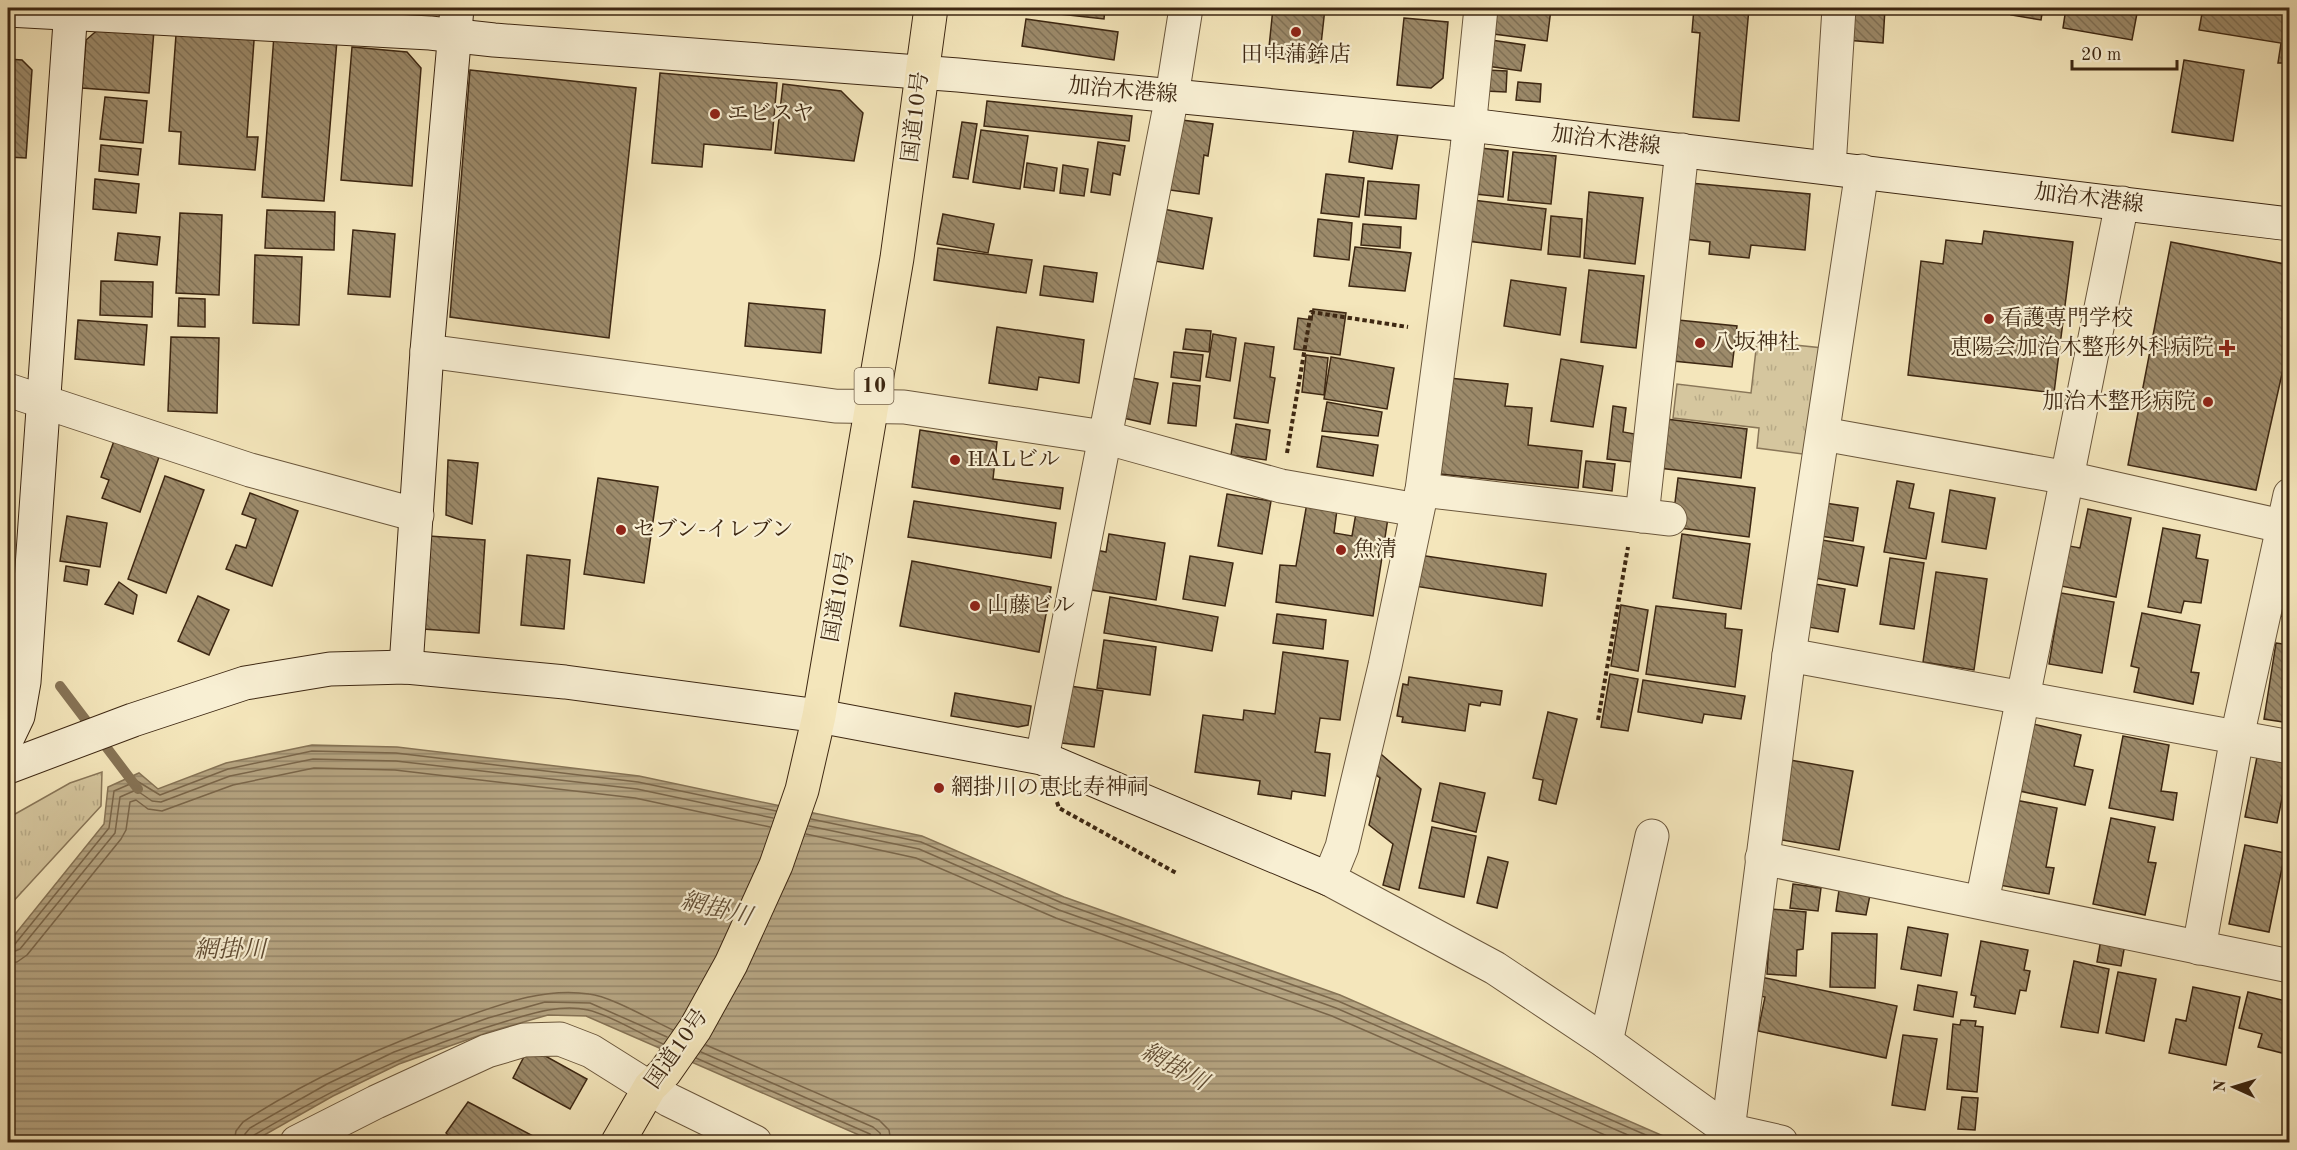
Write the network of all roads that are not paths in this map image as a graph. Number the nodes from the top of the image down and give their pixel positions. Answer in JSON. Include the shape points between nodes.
{"nodes":[{"id":1,"x":931,"y":8,"type":"edge"},
{"id":2,"x":1186,"y":8,"type":"edge"},
{"id":3,"x":1481,"y":8,"type":"edge"},
{"id":4,"x":1839,"y":8,"type":"edge"},
{"id":5,"x":8,"y":10,"type":"edge"},
{"id":6,"x":71,"y":10,"type":"edge"},
{"id":7,"x":455,"y":22,"type":"edge"},
{"id":8,"x":921,"y":74,"type":"junction"},
{"id":9,"x":1172,"y":96,"type":"junction"},
{"id":10,"x":1470,"y":125,"type":"junction"},
{"id":11,"x":1682,"y":150,"type":"junction"},
{"id":12,"x":1829,"y":167,"type":"junction"},
{"id":13,"x":1862,"y":171,"type":"junction"},
{"id":14,"x":2122,"y":203,"type":"junction"},
{"id":15,"x":2289,"y":224,"type":"edge"},
{"id":16,"x":427,"y":351,"type":"junction"},
{"id":17,"x":8,"y":390,"type":"edge"},
{"id":18,"x":43,"y":401,"type":"junction"},
{"id":19,"x":871,"y":407,"type":"junction"},
{"id":20,"x":1823,"y":434,"type":"junction"},
{"id":21,"x":1104,"y":437,"type":"junction"},
{"id":22,"x":2068,"y":478,"type":"junction"},
{"id":23,"x":2289,"y":495,"type":"edge"},
{"id":24,"x":1420,"y":500,"type":"junction"},
{"id":25,"x":417,"y":515,"type":"junction"},
{"id":26,"x":2286,"y":527,"type":"edge"},
{"id":27,"x":1789,"y":655,"type":"junction"},
{"id":28,"x":406,"y":667,"type":"junction"},
{"id":29,"x":16,"y":674,"type":"edge"},
{"id":30,"x":2023,"y":698,"type":"junction"},
{"id":31,"x":819,"y":716,"type":"junction"},
{"id":32,"x":8,"y":737,"type":"edge"},
{"id":33,"x":2237,"y":737,"type":"junction"},
{"id":34,"x":2289,"y":747,"type":"edge"},
{"id":35,"x":1042,"y":758,"type":"junction"},
{"id":36,"x":8,"y":767,"type":"edge"},
{"id":37,"x":1652,"y":836,"type":"dead end"},
{"id":38,"x":1762,"y":858,"type":"junction"},
{"id":39,"x":1329,"y":879,"type":"junction"},
{"id":40,"x":1982,"y":902,"type":"junction"},
{"id":41,"x":2199,"y":948,"type":"junction"},
{"id":42,"x":2289,"y":966,"type":"edge"},
{"id":43,"x":1606,"y":1042,"type":"junction"},
{"id":44,"x":657,"y":1080,"type":"junction"},
{"id":45,"x":1728,"y":1130,"type":"junction"},
{"id":46,"x":297,"y":1143,"type":"edge"},
{"id":47,"x":618,"y":1143,"type":"edge"},
{"id":48,"x":754,"y":1143,"type":"edge"},
{"id":49,"x":1781,"y":1143,"type":"edge"}],
"edges":[{"from":1,"to":8,"type":"highway","name":"国道10号","number":"10"},
{"from":2,"to":9,"type":"street"},
{"from":3,"to":10,"type":"street"},
{"from":4,"to":12,"type":"street"},
{"from":5,"to":6,"type":"street","name":"加治木港線"},
{"from":6,"to":7,"type":"street","name":"加治木港線","via":[[418,32]]},
{"from":6,"to":18,"type":"street"},
{"from":7,"to":8,"type":"street","name":"加治木港線"},
{"from":7,"to":16,"type":"street"},
{"from":8,"to":9,"type":"street","name":"加治木港線"},
{"from":8,"to":19,"type":"highway","name":"国道10号","number":"10","via":[[897,258]]},
{"from":9,"to":10,"type":"street","name":"加治木港線"},
{"from":9,"to":21,"type":"street"},
{"from":10,"to":11,"type":"street","name":"加治木港線"},
{"from":10,"to":24,"type":"street"},
{"from":11,"to":12,"type":"street","name":"加治木港線"},
{"from":11,"to":24,"type":"street","via":[[1649,517]]},
{"from":12,"to":13,"type":"street","name":"加治木港線"},
{"from":13,"to":14,"type":"street","name":"加治木港線"},
{"from":13,"to":20,"type":"street"},
{"from":14,"to":15,"type":"street","name":"加治木港線"},
{"from":14,"to":22,"type":"street"},
{"from":16,"to":19,"type":"street","via":[[834,406]]},
{"from":16,"to":25,"type":"street"},
{"from":17,"to":18,"type":"street"},
{"from":18,"to":25,"type":"street","via":[[250,470]]},
{"from":18,"to":29,"type":"street"},
{"from":19,"to":21,"type":"street","via":[[904,407]]},
{"from":19,"to":31,"type":"highway","name":"国道10号","number":"10"},
{"from":20,"to":22,"type":"street"},
{"from":20,"to":27,"type":"street"},
{"from":21,"to":24,"type":"street","via":[[1281,486]]},
{"from":21,"to":35,"type":"street"},
{"from":22,"to":26,"type":"street"},
{"from":22,"to":30,"type":"street"},
{"from":23,"to":26,"type":"street"},
{"from":24,"to":39,"type":"street","via":[[1385,666],[1341,847]]},
{"from":25,"to":28,"type":"street"},
{"from":26,"to":33,"type":"street"},
{"from":27,"to":30,"type":"street"},
{"from":27,"to":38,"type":"street"},
{"from":28,"to":31,"type":"street","via":[[565,681]]},
{"from":28,"to":36,"type":"street","via":[[330,669],[213,692]]},
{"from":29,"to":32,"type":"street","via":[[18,716]]},
{"from":30,"to":33,"type":"street"},
{"from":30,"to":40,"type":"street"},
{"from":31,"to":35,"type":"street"},
{"from":31,"to":44,"type":"highway","name":"国道10号","number":"10","via":[[810,764],[776,866],[695,1029]]},
{"from":33,"to":34,"type":"street"},
{"from":33,"to":41,"type":"street"},
{"from":35,"to":39,"type":"street"},
{"from":37,"to":43,"type":"street"},
{"from":38,"to":40,"type":"street"},
{"from":38,"to":45,"type":"street"},
{"from":39,"to":43,"type":"street","via":[[1495,968]]},
{"from":40,"to":41,"type":"street"},
{"from":41,"to":42,"type":"street"},
{"from":43,"to":45,"type":"street"},
{"from":44,"to":46,"type":"street","via":[[620,1071],[591,1051],[560,1038],[524,1040],[488,1051]]},
{"from":44,"to":47,"type":"highway","name":"国道10号","number":"10"},
{"from":44,"to":48,"type":"street","via":[[669,1101]]},
{"from":45,"to":49,"type":"street"}]}
